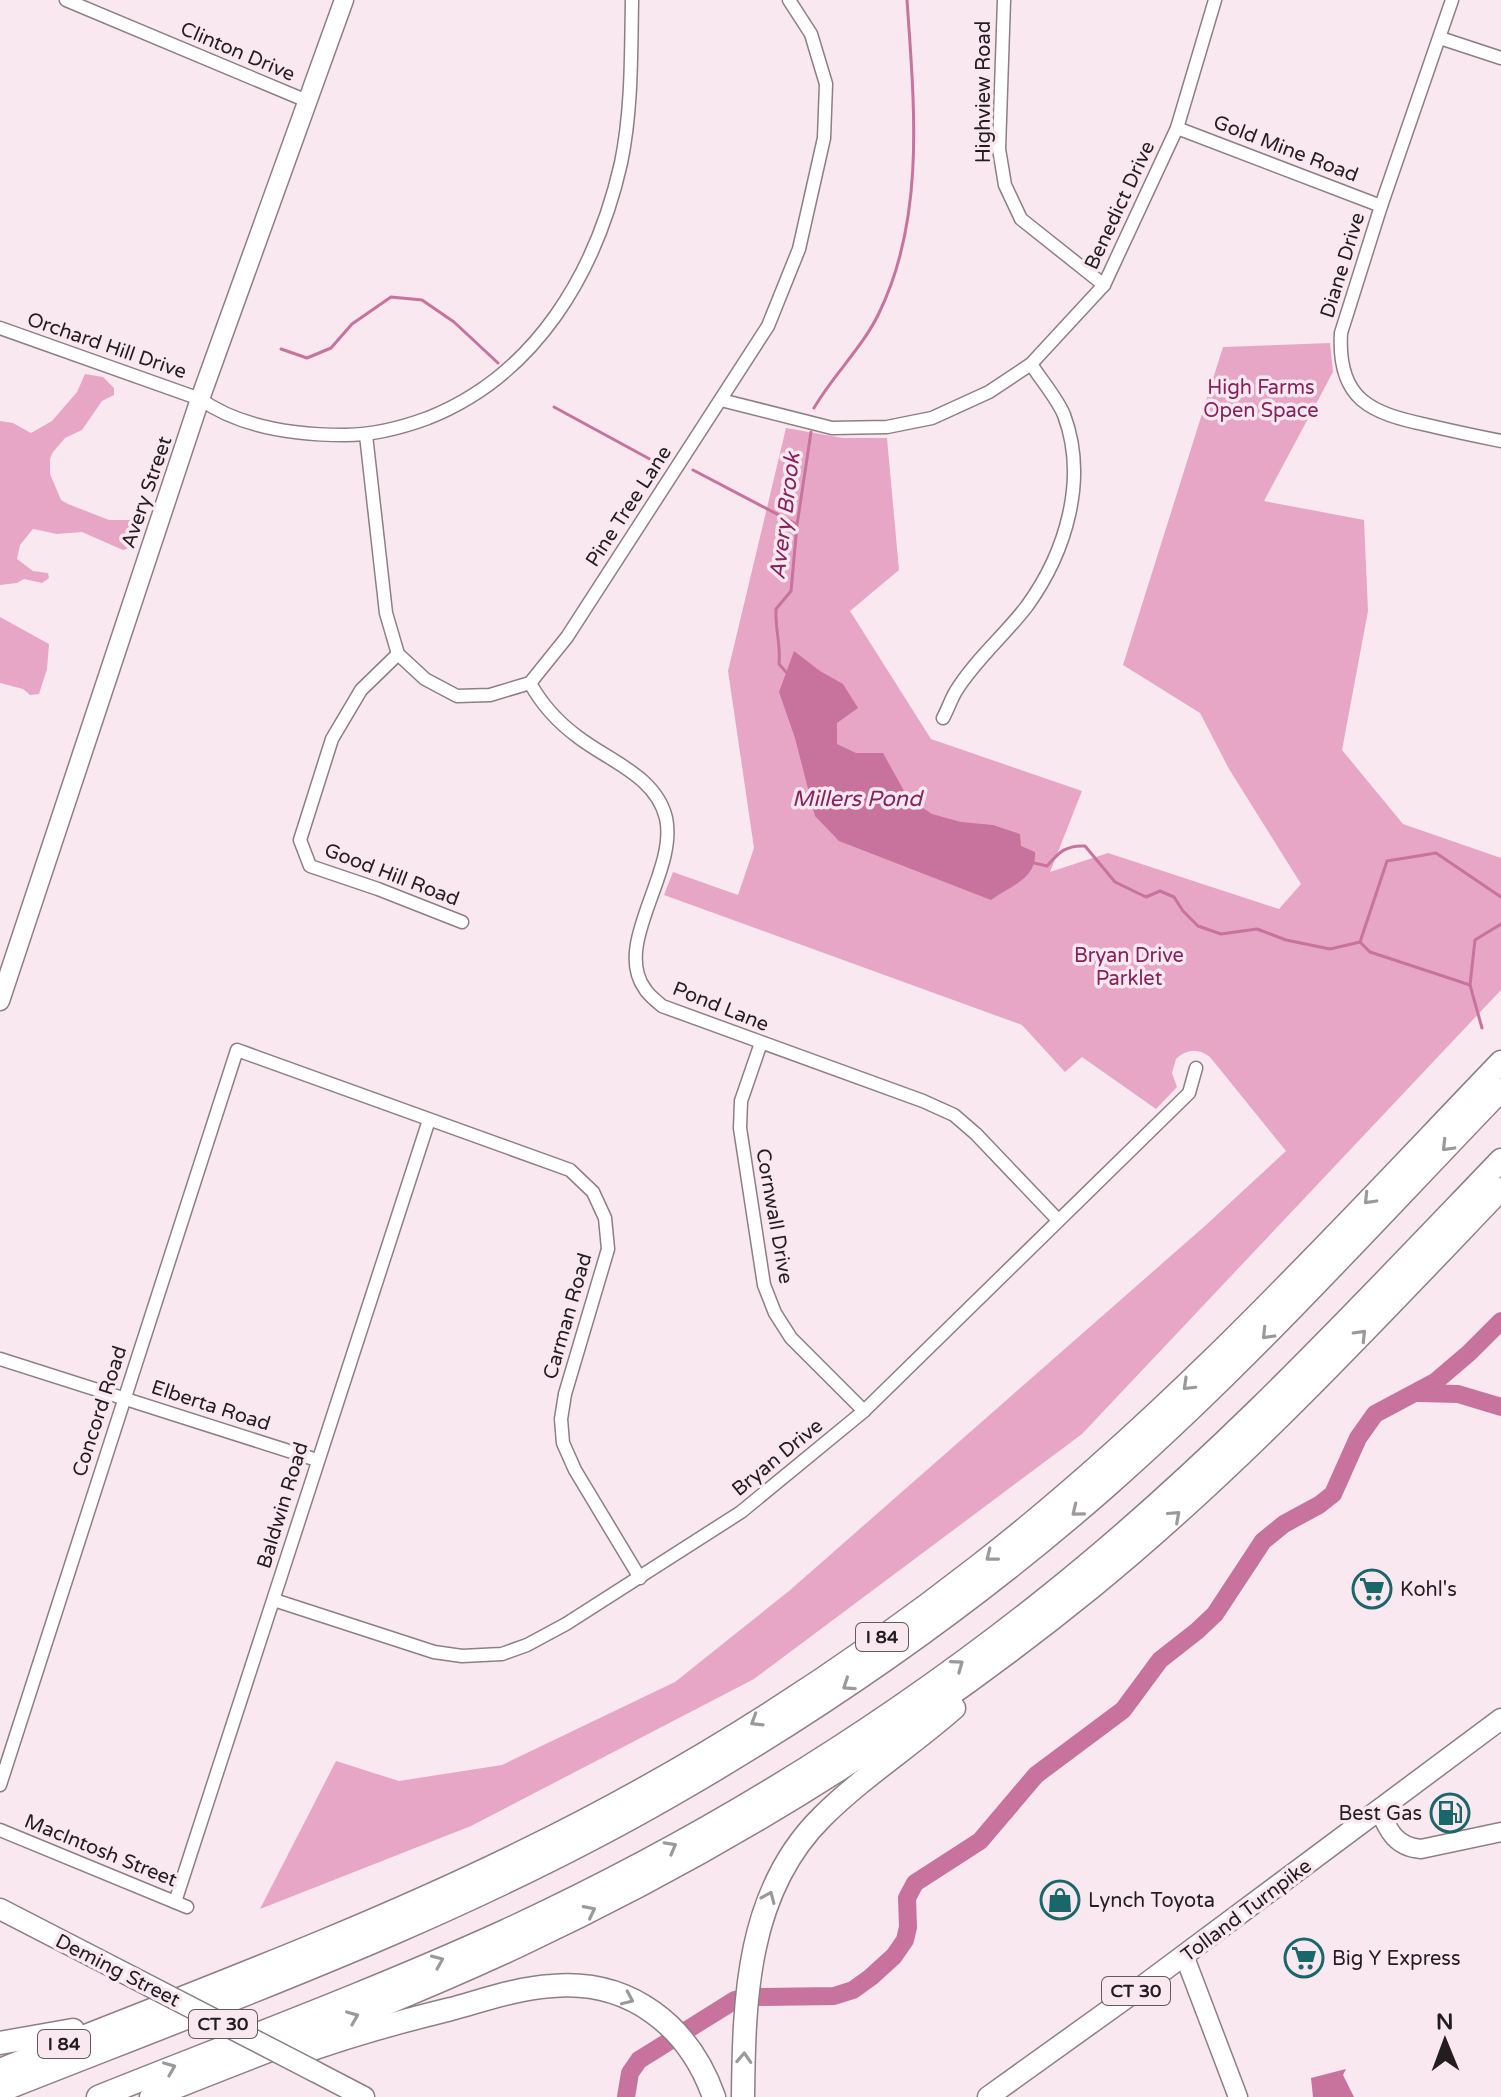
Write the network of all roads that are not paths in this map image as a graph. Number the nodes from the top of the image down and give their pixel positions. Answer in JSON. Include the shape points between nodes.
{"nodes":[{"id":1,"x":66,"y":0,"type":"edge"},
{"id":2,"x":344,"y":0,"type":"edge"},
{"id":3,"x":632,"y":0,"type":"edge"},
{"id":4,"x":789,"y":0,"type":"edge"},
{"id":5,"x":1004,"y":0,"type":"edge"},
{"id":6,"x":1215,"y":0,"type":"edge"},
{"id":7,"x":1452,"y":0,"type":"edge"},
{"id":8,"x":1440,"y":38,"type":"junction"},
{"id":9,"x":1501,"y":58,"type":"edge"},
{"id":10,"x":307,"y":101,"type":"junction"},
{"id":11,"x":1177,"y":128,"type":"junction"},
{"id":12,"x":1381,"y":206,"type":"junction"},
{"id":13,"x":1104,"y":285,"type":"junction"},
{"id":14,"x":0,"y":328,"type":"edge"},
{"id":15,"x":1031,"y":364,"type":"junction"},
{"id":16,"x":200,"y":399,"type":"junction"},
{"id":17,"x":721,"y":400,"type":"junction"},
{"id":18,"x":366,"y":435,"type":"junction"},
{"id":19,"x":1501,"y":441,"type":"edge"},
{"id":20,"x":398,"y":654,"type":"junction"},
{"id":21,"x":530,"y":683,"type":"junction"},
{"id":22,"x":943,"y":718,"type":"dead end"},
{"id":23,"x":462,"y":922,"type":"dead end"},
{"id":24,"x":0,"y":1001,"type":"edge"},
{"id":25,"x":761,"y":1043,"type":"junction"},
{"id":26,"x":237,"y":1050,"type":"joint"},
{"id":27,"x":1501,"y":1062,"type":"edge"},
{"id":28,"x":1196,"y":1068,"type":"dead end"},
{"id":29,"x":1501,"y":1090,"type":"edge"},
{"id":30,"x":429,"y":1120,"type":"junction"},
{"id":31,"x":1501,"y":1160,"type":"edge"},
{"id":32,"x":1501,"y":1189,"type":"edge"},
{"id":33,"x":1058,"y":1220,"type":"junction"},
{"id":34,"x":0,"y":1359,"type":"edge"},
{"id":35,"x":124,"y":1397,"type":"junction"},
{"id":36,"x":864,"y":1411,"type":"junction"},
{"id":37,"x":317,"y":1460,"type":"junction"},
{"id":38,"x":640,"y":1578,"type":"junction"},
{"id":39,"x":274,"y":1600,"type":"junction"},
{"id":40,"x":1057,"y":1615,"type":"junction"},
{"id":41,"x":1501,"y":1719,"type":"edge"},
{"id":42,"x":0,"y":1785,"type":"edge"},
{"id":43,"x":1379,"y":1809,"type":"junction"},
{"id":44,"x":0,"y":1830,"type":"edge"},
{"id":45,"x":1501,"y":1832,"type":"edge"},
{"id":46,"x":181,"y":1904,"type":"joint"},
{"id":47,"x":0,"y":1909,"type":"edge"},
{"id":48,"x":1184,"y":1955,"type":"junction"},
{"id":49,"x":129,"y":2018,"type":"junction"},
{"id":50,"x":0,"y":2043,"type":"edge"},
{"id":51,"x":0,"y":2070,"type":"edge"},
{"id":52,"x":202,"y":2077,"type":"junction"},
{"id":53,"x":0,"y":2091,"type":"edge"},
{"id":54,"x":98,"y":2097,"type":"edge"},
{"id":55,"x":151,"y":2097,"type":"edge"},
{"id":56,"x":364,"y":2097,"type":"edge"},
{"id":57,"x":714,"y":2097,"type":"edge"},
{"id":58,"x":743,"y":2097,"type":"edge"},
{"id":59,"x":988,"y":2097,"type":"edge"},
{"id":60,"x":1238,"y":2097,"type":"edge"}],
"edges":[{"from":1,"to":10,"type":"street","name":"Clinton Drive"},
{"from":2,"to":10,"type":"main road","name":"Avery Street"},
{"from":3,"to":18,"type":"street","via":[[621,161],[603,231],[566,301],[515,363],[464,403],[405,427]]},
{"from":4,"to":17,"type":"street","name":"Pine Tree Lane","via":[[811,34],[826,84],[824,138],[799,249],[768,326]]},
{"from":5,"to":13,"type":"street","name":"Highview Road","via":[[999,149],[1005,185],[1021,219]]},
{"from":6,"to":11,"type":"street","name":"Benedict Drive"},
{"from":7,"to":8,"type":"street","name":"Diane Drive"},
{"from":8,"to":9,"type":"street"},
{"from":8,"to":12,"type":"street","name":"Diane Drive"},
{"from":10,"to":16,"type":"main road","name":"Avery Street"},
{"from":11,"to":12,"type":"street","name":"Gold Mine Road"},
{"from":11,"to":13,"type":"street","name":"Benedict Drive"},
{"from":12,"to":19,"type":"street","name":"Diane Drive","via":[[1341,333],[1340,355],[1356,395],[1370,409],[1391,417]]},
{"from":13,"to":15,"type":"street","name":"Benedict Drive"},
{"from":14,"to":16,"type":"street","name":"Orchard Hill Drive"},
{"from":15,"to":17,"type":"street","name":"Benedict Drive","via":[[989,392],[932,418],[887,427],[832,428]]},
{"from":15,"to":22,"type":"street","via":[[1063,413],[1074,450],[1074,489],[1065,531],[1028,604],[957,689]]},
{"from":16,"to":18,"type":"street","via":[[215,409],[306,435]]},
{"from":16,"to":24,"type":"main road","name":"Avery Street"},
{"from":17,"to":21,"type":"street","name":"Pine Tree Lane","via":[[567,637]]},
{"from":18,"to":20,"type":"street","via":[[386,613]]},
{"from":20,"to":21,"type":"street","via":[[425,679],[457,696],[490,695]]},
{"from":20,"to":23,"type":"street","name":"Good Hill Road","via":[[361,690],[332,739],[300,840],[310,866]]},
{"from":21,"to":25,"type":"street","name":"Pond Lane","via":[[577,737],[639,777],[657,797],[666,818],[660,877],[637,940],[635,967],[644,989],[662,1006]]},
{"from":25,"to":33,"type":"street","name":"Pond Lane","via":[[954,1115]]},
{"from":25,"to":36,"type":"street","name":"Cornwall Drive","via":[[741,1101],[740,1128],[764,1285],[791,1338]]},
{"from":26,"to":30,"type":"street","name":"Carman Road"},
{"from":26,"to":35,"type":"street","name":"Concord Road"},
{"from":27,"to":49,"type":"highway","number":"I 84","one_way":true,"via":[[1162,1409],[1026,1528],[865,1649],[697,1757],[545,1841],[340,1934]]},
{"from":28,"to":33,"type":"street","name":"Bryan Drive","via":[[1189,1093]]},
{"from":29,"to":53,"type":"highway","one_way":true,"via":[[1237,1364],[1127,1468],[971,1596],[840,1690],[670,1796],[513,1879],[365,1945]]},
{"from":30,"to":37,"type":"street","name":"Baldwin Road"},
{"from":30,"to":38,"type":"street","name":"Carman Road","via":[[570,1170],[593,1192],[605,1218],[608,1249],[565,1394],[563,1443]]},
{"from":54,"to":31,"type":"highway","one_way":true,"via":[[402,1976],[536,1916],[724,1817],[890,1713],[1051,1595],[1172,1492],[1282,1388]]},
{"from":40,"to":32,"type":"highway","one_way":true,"via":[[1244,1453]]},
{"from":33,"to":36,"type":"street","name":"Bryan Drive"},
{"from":34,"to":35,"type":"street","name":"Elberta Road"},
{"from":35,"to":37,"type":"street","name":"Elberta Road"},
{"from":35,"to":42,"type":"street","name":"Concord Road"},
{"from":36,"to":38,"type":"street","name":"Bryan Drive","via":[[741,1512]]},
{"from":37,"to":39,"type":"street","name":"Baldwin Road"},
{"from":38,"to":39,"type":"street","name":"Bryan Drive","via":[[566,1624],[502,1654],[434,1652]]},
{"from":39,"to":46,"type":"street","name":"Baldwin Road"},
{"from":52,"to":40,"type":"highway","one_way":true,"via":[[485,1961],[648,1882],[857,1759]]},
{"from":58,"to":40,"type":"highway","one_way":true,"via":[[754,1942],[791,1855],[835,1804]]},
{"from":41,"to":43,"type":"main road","name":"Tolland Turnpike","number":"CT 30"},
{"from":43,"to":45,"type":"main road","via":[[1396,1841],[1408,1848]]},
{"from":43,"to":48,"type":"main road","name":"Tolland Turnpike","number":"CT 30"},
{"from":44,"to":46,"type":"street","name":"MacIntosh Street"},
{"from":47,"to":56,"type":"main road","name":"Deming Street","number":"CT 30","bridge":true},
{"from":48,"to":59,"type":"main road","name":"Tolland Turnpike","number":"CT 30"},
{"from":48,"to":60,"type":"main road"},
{"from":49,"to":50,"type":"highway"},
{"from":49,"to":51,"type":"highway","number":"I 84"},
{"from":52,"to":55,"type":"highway"},
{"from":52,"to":57,"type":"highway","one_way":true,"via":[[284,2059],[395,2023],[543,1987],[576,1986],[610,1992],[665,2021],[693,2051]]}]}
